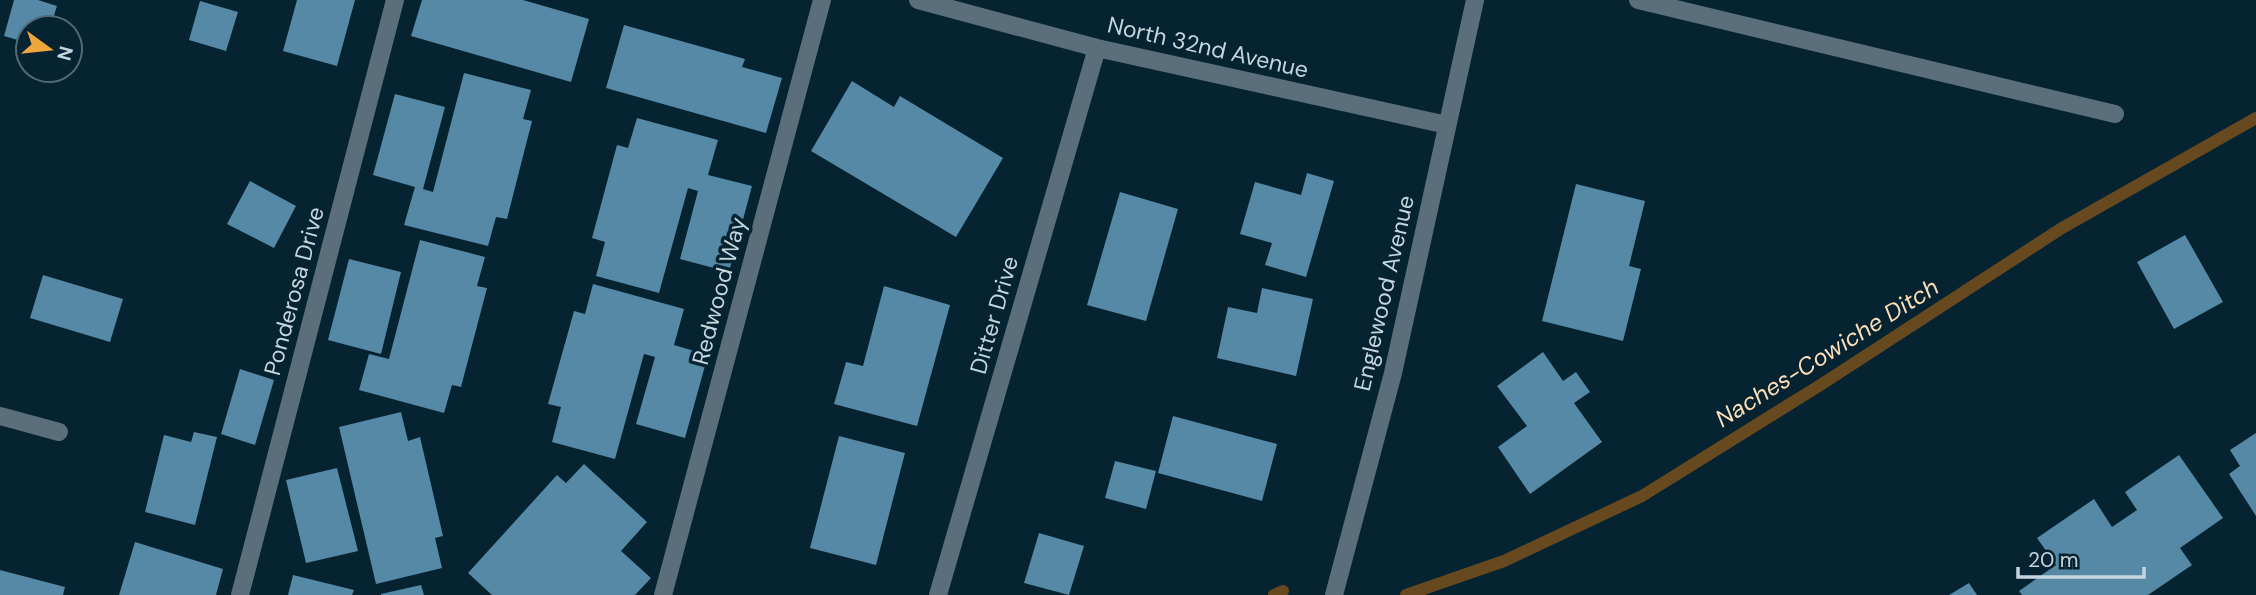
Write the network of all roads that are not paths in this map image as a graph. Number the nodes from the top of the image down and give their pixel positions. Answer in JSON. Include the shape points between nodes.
{"nodes":[{"id":1,"x":395,"y":0,"type":"edge"},
{"id":2,"x":822,"y":0,"type":"edge"},
{"id":3,"x":918,"y":0,"type":"edge"},
{"id":4,"x":1475,"y":0,"type":"edge"},
{"id":5,"x":1638,"y":0,"type":"edge"},
{"id":6,"x":1097,"y":48,"type":"junction"},
{"id":7,"x":2115,"y":114,"type":"dead end"},
{"id":8,"x":1447,"y":125,"type":"junction"},
{"id":9,"x":0,"y":416,"type":"edge"},
{"id":10,"x":59,"y":432,"type":"dead end"},
{"id":11,"x":240,"y":595,"type":"edge"},
{"id":12,"x":663,"y":595,"type":"edge"},
{"id":13,"x":938,"y":595,"type":"edge"},
{"id":14,"x":1334,"y":595,"type":"edge"}],
"edges":[{"from":1,"to":11,"type":"street","name":"Ponderosa Drive"},
{"from":2,"to":12,"type":"street","name":"Redwood Way"},
{"from":3,"to":6,"type":"street","name":"North 32nd Avenue"},
{"from":4,"to":8,"type":"street","name":"Englewood Avenue"},
{"from":5,"to":7,"type":"street"},
{"from":6,"to":8,"type":"street","name":"North 32nd Avenue"},
{"from":6,"to":13,"type":"street","name":"Ditter Drive"},
{"from":8,"to":14,"type":"street","name":"Englewood Avenue","via":[[1392,373]]},
{"from":9,"to":10,"type":"street"}]}
